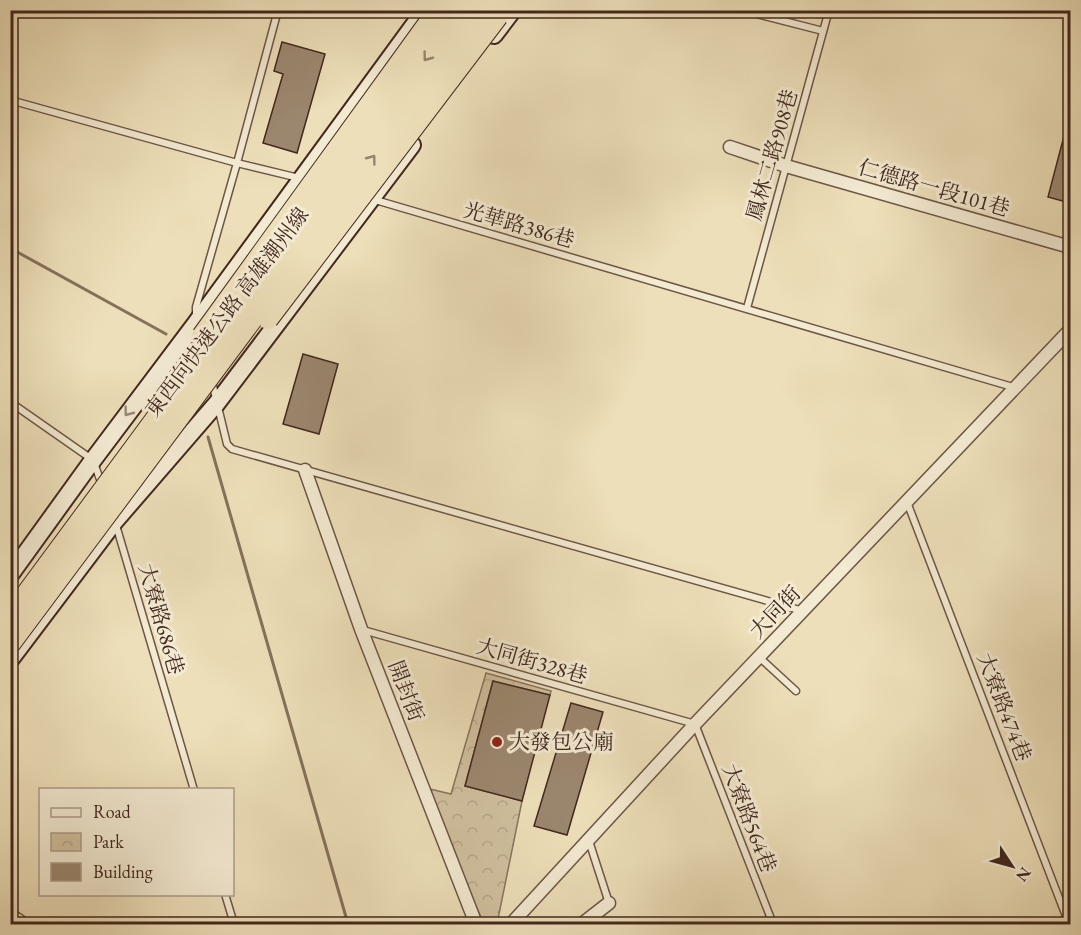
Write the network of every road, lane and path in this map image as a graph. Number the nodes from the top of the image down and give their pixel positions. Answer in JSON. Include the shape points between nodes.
{"nodes":[{"id":1,"x":278,"y":10,"type":"edge"},
{"id":2,"x":425,"y":10,"type":"edge"},
{"id":3,"x":438,"y":10,"type":"edge"},
{"id":4,"x":462,"y":10,"type":"edge"},
{"id":5,"x":741,"y":10,"type":"edge"},
{"id":6,"x":829,"y":10,"type":"edge"},
{"id":7,"x":498,"y":12,"type":"edge"},
{"id":8,"x":823,"y":31,"type":"junction"},
{"id":9,"x":10,"y":100,"type":"edge"},
{"id":10,"x":730,"y":147,"type":"dead end"},
{"id":11,"x":237,"y":163,"type":"junction"},
{"id":12,"x":786,"y":166,"type":"junction"},
{"id":13,"x":302,"y":179,"type":"junction"},
{"id":14,"x":372,"y":199,"type":"junction"},
{"id":15,"x":1071,"y":247,"type":"edge"},
{"id":16,"x":747,"y":308,"type":"junction"},
{"id":17,"x":196,"y":323,"type":"junction"},
{"id":18,"x":1071,"y":330,"type":"edge"},
{"id":19,"x":1016,"y":388,"type":"junction"},
{"id":20,"x":10,"y":402,"type":"edge"},
{"id":21,"x":217,"y":403,"type":"junction"},
{"id":22,"x":93,"y":460,"type":"junction"},
{"id":23,"x":305,"y":470,"type":"junction"},
{"id":24,"x":907,"y":502,"type":"junction"},
{"id":25,"x":112,"y":516,"type":"junction"},
{"id":26,"x":10,"y":575,"type":"edge"},
{"id":27,"x":803,"y":612,"type":"junction"},
{"id":28,"x":10,"y":614,"type":"edge"},
{"id":29,"x":361,"y":629,"type":"junction"},
{"id":30,"x":10,"y":644,"type":"edge"},
{"id":31,"x":759,"y":657,"type":"junction"},
{"id":32,"x":10,"y":660,"type":"edge"},
{"id":33,"x":796,"y":691,"type":"dead end"},
{"id":34,"x":695,"y":724,"type":"junction"},
{"id":35,"x":194,"y":788,"type":"edge"},
{"id":36,"x":589,"y":840,"type":"junction"},
{"id":37,"x":226,"y":896,"type":"edge"},
{"id":38,"x":609,"y":903,"type":"joint"},
{"id":39,"x":10,"y":911,"type":"edge"},
{"id":40,"x":29,"y":924,"type":"edge"},
{"id":41,"x":234,"y":924,"type":"edge"},
{"id":42,"x":476,"y":924,"type":"edge"},
{"id":43,"x":511,"y":924,"type":"edge"},
{"id":44,"x":582,"y":924,"type":"edge"},
{"id":45,"x":773,"y":924,"type":"edge"},
{"id":46,"x":1069,"y":924,"type":"edge"}],
"edges":[{"from":1,"to":11,"type":"lane"},
{"from":2,"to":13,"type":"main road"},
{"from":3,"to":28,"type":"highway","bridge":true,"via":[[153,404]]},
{"from":4,"to":28,"type":"highway","name":"東西向快速公路 高雄潮州線","one_way":true,"bridge":true},
{"from":5,"to":8,"type":"lane"},
{"from":6,"to":8,"type":"lane","name":"鳳林二路908巷"},
{"from":7,"to":14,"type":"main road"},
{"from":7,"to":25,"type":"highway","name":"東西向快速公路 高雄潮州線","bridge":true},
{"from":8,"to":12,"type":"lane","name":"鳳林二路908巷"},
{"from":9,"to":11,"type":"lane","name":"光華路386巷"},
{"from":10,"to":12,"type":"street","name":"仁德路一段101巷"},
{"from":11,"to":13,"type":"lane","name":"光華路386巷"},
{"from":11,"to":17,"type":"lane","via":[[196,307]]},
{"from":12,"to":15,"type":"street","name":"仁德路一段101巷"},
{"from":12,"to":16,"type":"lane","name":"鳳林二路908巷"},
{"from":13,"to":14,"type":"lane","name":"光華路386巷"},
{"from":13,"to":17,"type":"main road"},
{"from":14,"to":16,"type":"lane","name":"光華路386巷"},
{"from":14,"to":21,"type":"main road"},
{"from":16,"to":19,"type":"lane","name":"光華路386巷"},
{"from":17,"to":21,"type":"lane"},
{"from":17,"to":22,"type":"main road","one_way":true},
{"from":18,"to":19,"type":"street","name":"大同街"},
{"from":19,"to":24,"type":"street","name":"大同街"},
{"from":20,"to":22,"type":"lane"},
{"from":21,"to":23,"type":"lane","via":[[227,444],[232,449]]},
{"from":21,"to":25,"type":"main road"},
{"from":22,"to":25,"type":"lane","name":"大寮路686巷"},
{"from":22,"to":26,"type":"main road"},
{"from":23,"to":27,"type":"lane"},
{"from":23,"to":29,"type":"street","name":"開封街"},
{"from":24,"to":27,"type":"street","name":"大同街"},
{"from":24,"to":46,"type":"lane","name":"大寮路474巷"},
{"from":25,"to":30,"type":"highway","name":"東西向快速公路 高雄潮州線","bridge":true},
{"from":25,"to":32,"type":"main road"},
{"from":25,"to":35,"type":"lane","name":"大寮路686巷"},
{"from":27,"to":31,"type":"street","name":"大同街"},
{"from":29,"to":34,"type":"lane","name":"大同街328巷"},
{"from":29,"to":42,"type":"street","name":"開封街"},
{"from":31,"to":33,"type":"lane"},
{"from":31,"to":34,"type":"street","name":"大同街"},
{"from":34,"to":36,"type":"street","name":"大同街"},
{"from":34,"to":45,"type":"lane","name":"大寮路564巷"},
{"from":36,"to":38,"type":"lane"},
{"from":36,"to":43,"type":"street","name":"大同街"},
{"from":37,"to":41,"type":"lane"},
{"from":38,"to":44,"type":"street"},
{"from":39,"to":40,"type":"lane"}]}
